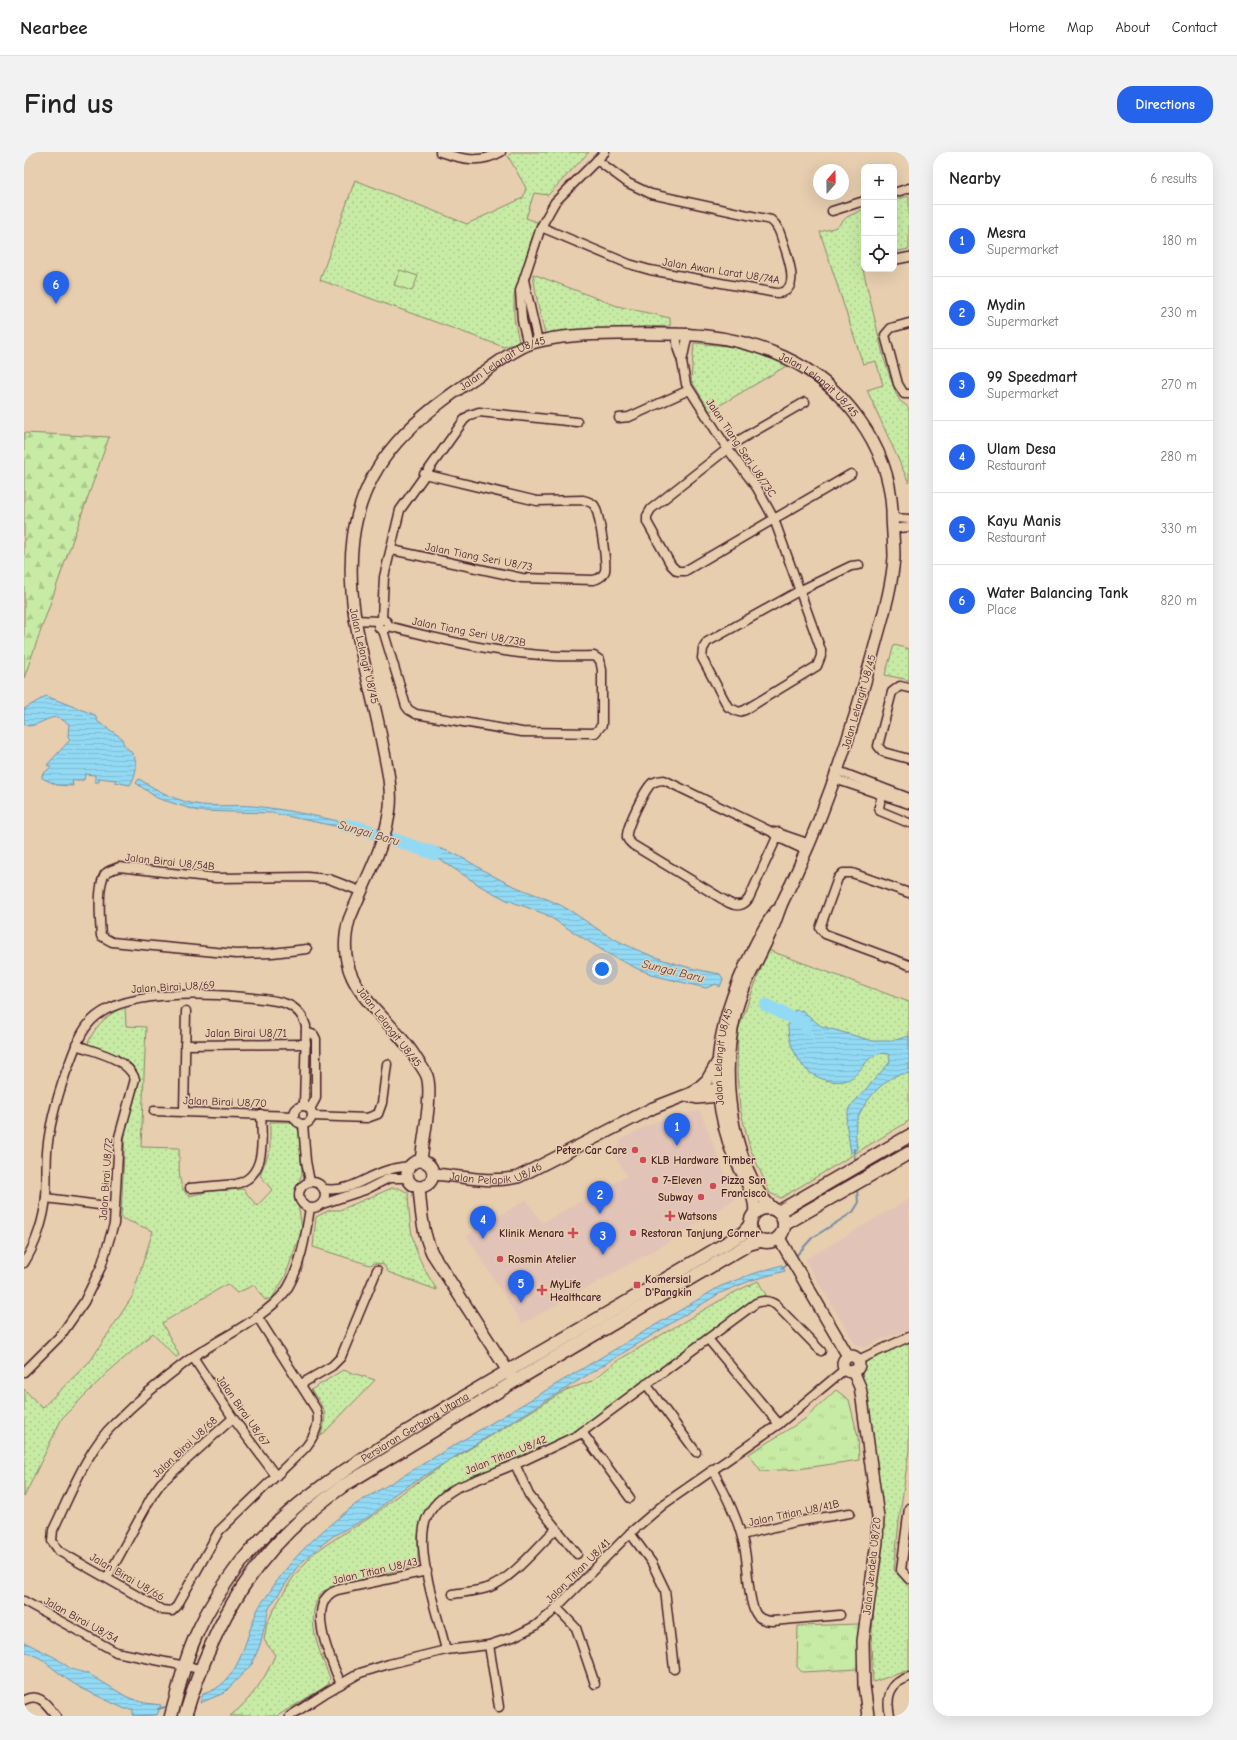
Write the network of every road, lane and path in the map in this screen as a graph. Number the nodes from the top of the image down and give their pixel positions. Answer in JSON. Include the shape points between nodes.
{"nodes":[{"id":1,"x":440,"y":152,"type":"edge"},
{"id":2,"x":501,"y":152,"type":"edge"},
{"id":3,"x":605,"y":152,"type":"edge"},
{"id":4,"x":597,"y":160,"type":"junction"},
{"id":5,"x":909,"y":188,"type":"edge"},
{"id":6,"x":897,"y":192,"type":"edge"},
{"id":7,"x":861,"y":202,"type":"edge"},
{"id":8,"x":832,"y":210,"type":"dead end"},
{"id":9,"x":541,"y":227,"type":"junction"},
{"id":10,"x":909,"y":256,"type":"edge"},
{"id":11,"x":897,"y":259,"type":"edge"},
{"id":12,"x":909,"y":323,"type":"edge"},
{"id":13,"x":676,"y":333,"type":"junction"},
{"id":14,"x":688,"y":333,"type":"junction"},
{"id":15,"x":533,"y":343,"type":"junction"},
{"id":16,"x":682,"y":362,"type":"junction"},
{"id":17,"x":689,"y":390,"type":"junction"},
{"id":18,"x":909,"y":394,"type":"edge"},
{"id":19,"x":805,"y":402,"type":"dead end"},
{"id":20,"x":619,"y":418,"type":"dead end"},
{"id":21,"x":576,"y":422,"type":"dead end"},
{"id":22,"x":727,"y":448,"type":"junction"},
{"id":23,"x":424,"y":474,"type":"junction"},
{"id":24,"x":851,"y":474,"type":"dead end"},
{"id":25,"x":892,"y":518,"type":"junction"},
{"id":26,"x":774,"y":519,"type":"junction"},
{"id":27,"x":909,"y":519,"type":"edge"},
{"id":28,"x":909,"y":527,"type":"edge"},
{"id":29,"x":892,"y":529,"type":"junction"},
{"id":30,"x":392,"y":550,"type":"junction"},
{"id":31,"x":859,"y":565,"type":"dead end"},
{"id":32,"x":799,"y":591,"type":"junction"},
{"id":33,"x":354,"y":623,"type":"junction"},
{"id":34,"x":382,"y":625,"type":"junction"},
{"id":35,"x":909,"y":688,"type":"edge"},
{"id":36,"x":909,"y":759,"type":"edge"},
{"id":37,"x":837,"y":775,"type":"junction"},
{"id":38,"x":882,"y":795,"type":"junction"},
{"id":39,"x":909,"y":798,"type":"edge"},
{"id":40,"x":909,"y":804,"type":"edge"},
{"id":41,"x":909,"y":823,"type":"edge"},
{"id":42,"x":776,"y":834,"type":"junction"},
{"id":43,"x":808,"y":848,"type":"junction"},
{"id":44,"x":360,"y":891,"type":"junction"},
{"id":45,"x":909,"y":893,"type":"edge"},
{"id":46,"x":307,"y":948,"type":"dead end"},
{"id":47,"x":909,"y":965,"type":"edge"},
{"id":48,"x":186,"y":1012,"type":"dead end"},
{"id":49,"x":728,"y":1023,"type":"junction"},
{"id":50,"x":306,"y":1032,"type":"junction"},
{"id":51,"x":185,"y":1044,"type":"junction"},
{"id":52,"x":306,"y":1044,"type":"junction"},
{"id":53,"x":76,"y":1045,"type":"junction"},
{"id":54,"x":718,"y":1061,"type":"junction"},
{"id":55,"x":387,"y":1064,"type":"dead end"},
{"id":56,"x":729,"y":1077,"type":"junction"},
{"id":57,"x":720,"y":1092,"type":"junction"},
{"id":58,"x":693,"y":1095,"type":"junction"},
{"id":59,"x":731,"y":1104,"type":"junction"},
{"id":60,"x":309,"y":1110,"type":"junction"},
{"id":61,"x":154,"y":1111,"type":"dead end"},
{"id":62,"x":184,"y":1111,"type":"junction"},
{"id":63,"x":261,"y":1114,"type":"junction"},
{"id":64,"x":722,"y":1115,"type":"junction"},
{"id":65,"x":294,"y":1116,"type":"junction"},
{"id":66,"x":303,"y":1124,"type":"junction"},
{"id":67,"x":909,"y":1136,"type":"edge"},
{"id":68,"x":909,"y":1153,"type":"edge"},
{"id":69,"x":421,"y":1161,"type":"junction"},
{"id":70,"x":410,"y":1166,"type":"junction"},
{"id":71,"x":433,"y":1174,"type":"junction"},
{"id":72,"x":408,"y":1178,"type":"junction"},
{"id":73,"x":310,"y":1182,"type":"junction"},
{"id":74,"x":419,"y":1187,"type":"junction"},
{"id":75,"x":190,"y":1188,"type":"dead end"},
{"id":76,"x":324,"y":1189,"type":"junction"},
{"id":77,"x":46,"y":1198,"type":"junction"},
{"id":78,"x":322,"y":1204,"type":"junction"},
{"id":79,"x":114,"y":1207,"type":"junction"},
{"id":80,"x":310,"y":1208,"type":"junction"},
{"id":81,"x":776,"y":1211,"type":"junction"},
{"id":82,"x":752,"y":1220,"type":"junction"},
{"id":83,"x":785,"y":1224,"type":"junction"},
{"id":84,"x":779,"y":1238,"type":"junction"},
{"id":85,"x":760,"y":1240,"type":"junction"},
{"id":86,"x":24,"y":1262,"type":"edge"},
{"id":87,"x":377,"y":1270,"type":"dead end"},
{"id":88,"x":257,"y":1316,"type":"junction"},
{"id":89,"x":909,"y":1337,"type":"edge"},
{"id":90,"x":708,"y":1339,"type":"junction"},
{"id":91,"x":821,"y":1351,"type":"dead end"},
{"id":92,"x":193,"y":1357,"type":"junction"},
{"id":93,"x":853,"y":1358,"type":"junction"},
{"id":94,"x":507,"y":1370,"type":"junction"},
{"id":95,"x":849,"y":1370,"type":"junction"},
{"id":96,"x":24,"y":1372,"type":"edge"},
{"id":97,"x":515,"y":1382,"type":"junction"},
{"id":98,"x":301,"y":1384,"type":"junction"},
{"id":99,"x":646,"y":1384,"type":"junction"},
{"id":100,"x":233,"y":1418,"type":"junction"},
{"id":101,"x":779,"y":1424,"type":"junction"},
{"id":102,"x":582,"y":1432,"type":"junction"},
{"id":103,"x":696,"y":1452,"type":"dead end"},
{"id":104,"x":515,"y":1464,"type":"junction"},
{"id":105,"x":712,"y":1469,"type":"junction"},
{"id":106,"x":276,"y":1476,"type":"junction"},
{"id":107,"x":630,"y":1498,"type":"dead end"},
{"id":108,"x":909,"y":1509,"type":"edge"},
{"id":109,"x":850,"y":1513,"type":"dead end"},
{"id":110,"x":556,"y":1529,"type":"junction"},
{"id":111,"x":630,"y":1533,"type":"junction"},
{"id":112,"x":742,"y":1536,"type":"junction"},
{"id":113,"x":577,"y":1554,"type":"dead end"},
{"id":114,"x":427,"y":1571,"type":"junction"},
{"id":115,"x":107,"y":1578,"type":"junction"},
{"id":116,"x":909,"y":1579,"type":"edge"},
{"id":117,"x":453,"y":1594,"type":"dead end"},
{"id":118,"x":24,"y":1601,"type":"edge"},
{"id":119,"x":557,"y":1608,"type":"junction"},
{"id":120,"x":840,"y":1615,"type":"dead end"},
{"id":121,"x":489,"y":1645,"type":"junction"},
{"id":122,"x":446,"y":1650,"type":"junction"},
{"id":123,"x":185,"y":1666,"type":"junction"},
{"id":124,"x":200,"y":1669,"type":"junction"},
{"id":125,"x":674,"y":1669,"type":"dead end"},
{"id":126,"x":909,"y":1677,"type":"edge"},
{"id":127,"x":341,"y":1684,"type":"junction"},
{"id":128,"x":595,"y":1684,"type":"dead end"},
{"id":129,"x":24,"y":1700,"type":"edge"},
{"id":130,"x":499,"y":1707,"type":"dead end"},
{"id":131,"x":56,"y":1716,"type":"edge"},
{"id":132,"x":171,"y":1716,"type":"edge"},
{"id":133,"x":185,"y":1716,"type":"edge"},
{"id":134,"x":290,"y":1716,"type":"edge"},
{"id":135,"x":868,"y":1716,"type":"edge"},
{"id":136,"x":890,"y":1716,"type":"edge"}],
"edges":[{"from":1,"to":2,"type":"street","via":[[470,160]]},
{"from":3,"to":4,"type":"street"},
{"from":4,"to":9,"type":"street","via":[[555,202]]},
{"from":4,"to":9,"type":"street","name":"Jalan Awan Larat U8/74A","via":[[628,183],[651,194],[771,220],[778,228],[792,268],[788,288],[776,293],[650,270],[629,264]]},
{"from":5,"to":6,"type":"street"},
{"from":7,"to":8,"type":"street"},
{"from":9,"to":15,"type":"street","via":[[520,291],[523,327]]},
{"from":10,"to":11,"type":"street"},
{"from":12,"to":18,"type":"street","via":[[891,328],[885,335],[898,384],[904,394]]},
{"from":13,"to":14,"type":"street","name":"Jalan Lelangit U8/45"},
{"from":13,"to":15,"type":"street","name":"Jalan Lelangit U8/45","via":[[591,335]]},
{"from":13,"to":16,"type":"street","name":"Jalan Tiang Seri U8/73C"},
{"from":14,"to":16,"type":"street","name":"Jalan Tiang Seri U8/73C"},
{"from":14,"to":25,"type":"street","name":"Jalan Lelangit U8/45","via":[[728,338],[766,350],[803,367],[836,391],[857,416],[879,456],[891,496]]},
{"from":15,"to":33,"type":"street","name":"Jalan Lelangit U8/45","via":[[472,380],[413,425],[380,464],[360,507],[353,534],[350,577]]},
{"from":16,"to":17,"type":"street","name":"Jalan Tiang Seri U8/73C"},
{"from":17,"to":20,"type":"street","via":[[629,417]]},
{"from":17,"to":22,"type":"street","name":"Jalan Tiang Seri U8/73C"},
{"from":19,"to":22,"type":"street"},
{"from":21,"to":23,"type":"street","via":[[474,413],[460,423]]},
{"from":22,"to":26,"type":"street","name":"Jalan Tiang Seri U8/73C","via":[[757,488]]},
{"from":22,"to":26,"type":"street","via":[[648,513],[648,525],[671,564],[677,571],[685,571]]},
{"from":23,"to":30,"type":"street","via":[[400,510]]},
{"from":23,"to":30,"type":"street","name":"Jalan Tiang Seri U8/73","via":[[537,501],[591,502],[595,507],[601,533],[605,558],[604,572],[600,578],[593,580],[522,578]]},
{"from":24,"to":26,"type":"street"},
{"from":25,"to":27,"type":"street"},
{"from":25,"to":29,"type":"street","name":"Jalan Lelangit U8/45"},
{"from":26,"to":32,"type":"street","name":"Jalan Tiang Seri U8/73C"},
{"from":28,"to":29,"type":"street"},
{"from":29,"to":37,"type":"street","name":"Jalan Lelangit U8/45","via":[[894,555],[890,585]]},
{"from":30,"to":34,"type":"street","via":[[384,577]]},
{"from":31,"to":32,"type":"street","via":[[851,566]]},
{"from":32,"to":32,"type":"street","name":"Jalan Tiang Seri U8/73C","via":[[710,640],[704,646],[702,658],[730,709],[739,712],[744,710],[819,663],[821,648]]},
{"from":33,"to":34,"type":"street","name":"Jalan Tiang Seri U8/73B"},
{"from":33,"to":44,"type":"street","name":"Jalan Lelangit U8/45","via":[[374,701],[386,764],[390,810],[384,835]]},
{"from":34,"to":34,"type":"street","name":"Jalan Tiang Seri U8/73B","via":[[442,640],[525,655],[594,656],[600,660],[602,670],[603,722],[595,733],[522,732],[425,716],[409,710]]},
{"from":35,"to":36,"type":"street","via":[[900,686],[892,692],[878,746],[883,752]]},
{"from":37,"to":38,"type":"street"},
{"from":37,"to":39,"type":"street"},
{"from":37,"to":43,"type":"street","name":"Jalan Lelangit U8/45"},
{"from":38,"to":40,"type":"street"},
{"from":38,"to":41,"type":"street","via":[[878,806],[880,811]]},
{"from":42,"to":42,"type":"street","via":[[676,784],[661,780],[647,789],[627,835],[633,845],[736,906],[749,898]]},
{"from":42,"to":43,"type":"street"},
{"from":43,"to":49,"type":"street","name":"Jalan Lelangit U8/45","via":[[780,906],[766,923]]},
{"from":44,"to":46,"type":"street","name":"Jalan Birai U8/54B","via":[[329,879],[307,877],[216,878],[119,868],[111,869],[105,874],[101,887],[99,919],[101,936],[112,942],[236,954],[272,953]]},
{"from":44,"to":69,"type":"street","name":"Jalan Lelangit U8/45","via":[[346,931],[346,962],[359,991],[409,1048],[426,1075],[429,1089]]},
{"from":45,"to":47,"type":"street","via":[[852,873],[843,873],[838,878],[820,928],[825,934]]},
{"from":48,"to":51,"type":"street"},
{"from":49,"to":54,"type":"street","name":"Jalan Lelangit U8/45"},
{"from":49,"to":56,"type":"street","name":"Jalan Lelangit U8/45"},
{"from":50,"to":52,"type":"street","name":"Jalan Birai U8/69"},
{"from":50,"to":53,"type":"street","name":"Jalan Birai U8/69","via":[[304,1019],[290,1005],[277,1000],[226,995],[185,995],[140,998],[110,1007],[91,1022]]},
{"from":50,"to":60,"type":"street","name":"Jalan Birai U8/69","via":[[314,1035],[316,1039],[316,1098]]},
{"from":51,"to":52,"type":"street","name":"Jalan Birai U8/71"},
{"from":51,"to":62,"type":"street"},
{"from":52,"to":60,"type":"street","name":"Jalan Birai U8/69"},
{"from":53,"to":77,"type":"street","name":"Jalan Birai U8/69","via":[[51,1123]]},
{"from":53,"to":79,"type":"street","name":"Jalan Birai U8/72","via":[[122,1063],[131,1071],[134,1078],[119,1137]]},
{"from":54,"to":57,"type":"street","name":"Jalan Lelangit U8/45"},
{"from":54,"to":58,"type":"street","via":[[707,1080]]},
{"from":55,"to":60,"type":"street","via":[[378,1114],[367,1118]]},
{"from":56,"to":57,"type":"street"},
{"from":56,"to":59,"type":"street","name":"Jalan Lelangit U8/45"},
{"from":57,"to":58,"type":"street","name":"Jalan Pelapik U8/46"},
{"from":57,"to":59,"type":"street"},
{"from":57,"to":64,"type":"street","name":"Jalan Lelangit U8/45"},
{"from":58,"to":64,"type":"street","via":[[712,1104]]},
{"from":58,"to":71,"type":"street","name":"Jalan Pelapik U8/46","via":[[638,1114],[518,1177],[498,1181]]},
{"from":59,"to":81,"type":"street","name":"Jalan Lelangit U8/45","via":[[743,1159],[761,1197]]},
{"from":60,"to":65,"type":"street","via":[[297,1108]]},
{"from":60,"to":66,"type":"street","via":[[310,1121]]},
{"from":61,"to":62,"type":"street","name":"Jalan Birai U8/70"},
{"from":62,"to":63,"type":"street","name":"Jalan Birai U8/70"},
{"from":63,"to":65,"type":"street","name":"Jalan Birai U8/70"},
{"from":63,"to":75,"type":"street","via":[[262,1150],[259,1162],[250,1177],[242,1183]]},
{"from":64,"to":82,"type":"street","name":"Jalan Lelangit U8/45","via":[[735,1160],[755,1204]]},
{"from":65,"to":66,"type":"street","via":[[297,1122]]},
{"from":66,"to":73,"type":"street"},
{"from":67,"to":81,"type":"main road"},
{"from":68,"to":83,"type":"main road"},
{"from":69,"to":70,"type":"street"},
{"from":69,"to":71,"type":"street","via":[[428,1164]]},
{"from":70,"to":72,"type":"street"},
{"from":70,"to":76,"type":"street","via":[[385,1171],[338,1191]]},
{"from":71,"to":74,"type":"street","via":[[429,1183]]},
{"from":72,"to":74,"type":"street","via":[[412,1184]]},
{"from":72,"to":78,"type":"street","via":[[390,1178],[365,1190]]},
{"from":73,"to":76,"type":"street","via":[[319,1184]]},
{"from":73,"to":80,"type":"street","via":[[302,1186],[299,1197],[303,1205]]},
{"from":74,"to":94,"type":"street","via":[[427,1242]]},
{"from":76,"to":78,"type":"street","via":[[326,1195]]},
{"from":77,"to":79,"type":"street"},
{"from":77,"to":86,"type":"street","name":"Jalan Birai U8/69","via":[[36,1239]]},
{"from":78,"to":80,"type":"street","via":[[317,1208]]},
{"from":79,"to":96,"type":"street","name":"Jalan Birai U8/72","via":[[114,1224],[101,1267],[84,1302],[61,1335]]},
{"from":80,"to":88,"type":"street","name":"Jalan Birai U8/66","via":[[300,1258],[286,1291]]},
{"from":81,"to":82,"type":"main road","via":[[763,1209]]},
{"from":81,"to":83,"type":"main road"},
{"from":82,"to":85,"type":"main road","via":[[753,1234]]},
{"from":82,"to":94,"type":"main road","name":"Persiaran Gerbang Utama","via":[[742,1234]]},
{"from":83,"to":84,"type":"main road"},
{"from":84,"to":85,"type":"main road","via":[[770,1242]]},
{"from":84,"to":93,"type":"street"},
{"from":85,"to":97,"type":"main road","name":"Persiaran Gerbang Utama","via":[[749,1244]]},
{"from":87,"to":98,"type":"street","via":[[341,1357],[332,1366]]},
{"from":88,"to":92,"type":"street","name":"Jalan Birai U8/66"},
{"from":88,"to":98,"type":"street","name":"Jalan Birai U8/66"},
{"from":89,"to":93,"type":"street"},
{"from":90,"to":91,"type":"street","name":"Jalan Titian U8/42","via":[[756,1303],[766,1300],[772,1302]]},
{"from":90,"to":99,"type":"street","name":"Jalan Titian U8/42"},
{"from":90,"to":101,"type":"street"},
{"from":92,"to":100,"type":"street","name":"Jalan Birai U8/67"},
{"from":92,"to":115,"type":"street","name":"Jalan Birai U8/66","via":[[114,1423],[100,1439],[53,1530],[52,1541],[56,1549]]},
{"from":93,"to":95,"type":"street","via":[[858,1367]]},
{"from":94,"to":97,"type":"street"},
{"from":94,"to":123,"type":"main road","name":"Persiaran Gerbang Utama","via":[[342,1471],[274,1526],[241,1563],[214,1601],[197,1632]]},
{"from":95,"to":101,"type":"street","name":"Jalan Titian U8/41"},
{"from":95,"to":135,"type":"street","name":"Jalan Jendela U8/20","via":[[860,1387],[878,1517],[863,1642]]},
{"from":97,"to":124,"type":"main road","name":"Persiaran Gerbang Utama","via":[[343,1486],[317,1506],[255,1569],[218,1628]]},
{"from":98,"to":106,"type":"street","name":"Jalan Birai U8/66","via":[[316,1409],[316,1429],[306,1447]]},
{"from":99,"to":102,"type":"street","name":"Jalan Titian U8/42"},
{"from":99,"to":103,"type":"street"},
{"from":100,"to":106,"type":"street","name":"Jalan Birai U8/67"},
{"from":100,"to":115,"type":"street","name":"Jalan Birai U8/68","via":[[161,1483]]},
{"from":101,"to":105,"type":"street","name":"Jalan Titian U8/41"},
{"from":102,"to":104,"type":"street","name":"Jalan Titian U8/42","via":[[568,1441]]},
{"from":102,"to":107,"type":"street"},
{"from":104,"to":110,"type":"street","via":[[526,1491]]},
{"from":104,"to":114,"type":"street","name":"Jalan Titian U8/42","via":[[456,1488],[436,1502],[424,1526]]},
{"from":105,"to":111,"type":"street","name":"Jalan Titian U8/41"},
{"from":105,"to":112,"type":"street"},
{"from":106,"to":115,"type":"street","name":"Jalan Birai U8/66","via":[[218,1531],[172,1610],[154,1606]]},
{"from":108,"to":116,"type":"street","via":[[901,1570]]},
{"from":109,"to":112,"type":"street","name":"Jalan Titian U8/41B","via":[[795,1522]]},
{"from":110,"to":113,"type":"street"},
{"from":110,"to":117,"type":"street","via":[[512,1573],[497,1584]]},
{"from":111,"to":119,"type":"street","name":"Jalan Titian U8/41"},
{"from":111,"to":125,"type":"street","via":[[652,1563],[665,1590]]},
{"from":112,"to":120,"type":"street","via":[[751,1600],[758,1616],[766,1621],[773,1621]]},
{"from":114,"to":122,"type":"street","name":"Jalan Titian U8/42"},
{"from":114,"to":127,"type":"street","name":"Jalan Titian U8/43","via":[[337,1590],[328,1595],[321,1611],[322,1627],[329,1655]]},
{"from":118,"to":123,"type":"street","name":"Jalan Birai U8/54","via":[[116,1652]]},
{"from":119,"to":121,"type":"street","name":"Jalan Titian U8/41","via":[[544,1620],[524,1632]]},
{"from":119,"to":128,"type":"street","via":[[576,1628]]},
{"from":121,"to":122,"type":"street","name":"Jalan Titian U8/41"},
{"from":121,"to":130,"type":"street"},
{"from":122,"to":127,"type":"street","name":"Jalan Titian U8/41","via":[[375,1668]]},
{"from":123,"to":124,"type":"street","name":"Jalan Birai U8/54"},
{"from":123,"to":132,"type":"main road","name":"Persiaran Gerbang Utama"},
{"from":124,"to":133,"type":"main road","name":"Persiaran Gerbang Utama"},
{"from":126,"to":136,"type":"street","via":[[897,1681],[890,1693]]},
{"from":127,"to":134,"type":"street","name":"Jalan Titian U8/41"},
{"from":129,"to":131,"type":"street","via":[[31,1697],[40,1698]]}]}
